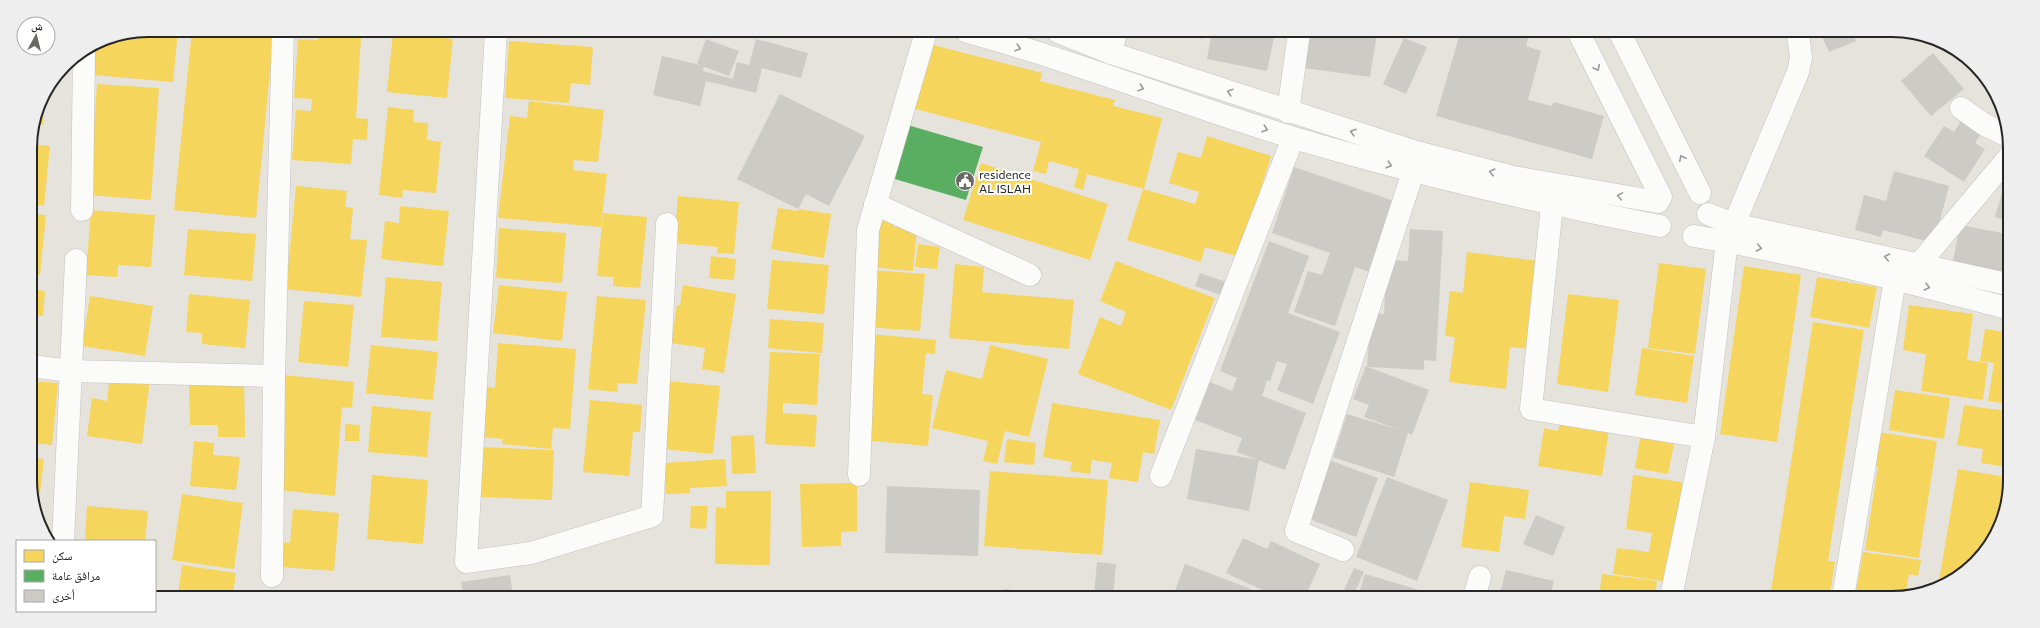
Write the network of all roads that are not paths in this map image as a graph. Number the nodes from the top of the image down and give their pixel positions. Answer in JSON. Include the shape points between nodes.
{"nodes":[{"id":1,"x":283,"y":37,"type":"edge"},
{"id":2,"x":496,"y":37,"type":"edge"},
{"id":3,"x":925,"y":37,"type":"edge"},
{"id":4,"x":982,"y":37,"type":"edge"},
{"id":5,"x":1071,"y":37,"type":"edge"},
{"id":6,"x":1115,"y":37,"type":"edge"},
{"id":7,"x":1298,"y":37,"type":"edge"},
{"id":8,"x":1581,"y":37,"type":"edge"},
{"id":9,"x":1622,"y":37,"type":"edge"},
{"id":10,"x":1798,"y":37,"type":"edge"},
{"id":11,"x":1111,"y":53,"type":"junction"},
{"id":12,"x":84,"y":58,"type":"edge"},
{"id":13,"x":1961,"y":108,"type":"dead end"},
{"id":14,"x":1288,"y":112,"type":"junction"},
{"id":15,"x":2002,"y":133,"type":"edge"},
{"id":16,"x":1293,"y":138,"type":"junction"},
{"id":17,"x":2003,"y":164,"type":"edge"},
{"id":18,"x":1413,"y":172,"type":"junction"},
{"id":19,"x":1700,"y":194,"type":"junction"},
{"id":20,"x":1660,"y":200,"type":"junction"},
{"id":21,"x":875,"y":204,"type":"junction"},
{"id":22,"x":1552,"y":205,"type":"junction"},
{"id":23,"x":82,"y":210,"type":"dead end"},
{"id":24,"x":1708,"y":214,"type":"junction"},
{"id":25,"x":667,"y":224,"type":"dead end"},
{"id":26,"x":1660,"y":226,"type":"junction"},
{"id":27,"x":1730,"y":233,"type":"junction"},
{"id":28,"x":1694,"y":236,"type":"junction"},
{"id":29,"x":76,"y":260,"type":"dead end"},
{"id":30,"x":1919,"y":264,"type":"junction"},
{"id":31,"x":1030,"y":275,"type":"dead end"},
{"id":32,"x":1895,"y":279,"type":"junction"},
{"id":33,"x":2003,"y":283,"type":"edge"},
{"id":34,"x":2003,"y":307,"type":"edge"},
{"id":35,"x":37,"y":367,"type":"edge"},
{"id":36,"x":71,"y":371,"type":"junction"},
{"id":37,"x":274,"y":376,"type":"junction"},
{"id":38,"x":1704,"y":437,"type":"junction"},
{"id":39,"x":859,"y":475,"type":"dead end"},
{"id":40,"x":1161,"y":476,"type":"dead end"},
{"id":41,"x":63,"y":540,"type":"edge"},
{"id":42,"x":1343,"y":550,"type":"dead end"},
{"id":43,"x":272,"y":576,"type":"dead end"},
{"id":44,"x":1672,"y":591,"type":"edge"},
{"id":45,"x":1844,"y":591,"type":"edge"}],
"edges":[{"from":1,"to":37,"type":"street"},
{"from":2,"to":25,"type":"street","via":[[466,562],[531,553],[652,516]]},
{"from":3,"to":21,"type":"street"},
{"from":4,"to":16,"type":"street","one_way":true},
{"from":5,"to":11,"type":"street"},
{"from":6,"to":11,"type":"street"},
{"from":7,"to":14,"type":"street"},
{"from":8,"to":20,"type":"street","one_way":true},
{"from":19,"to":9,"type":"street","one_way":true},
{"from":10,"to":27,"type":"street","via":[[1801,58],[1798,72]]},
{"from":14,"to":11,"type":"street","one_way":true},
{"from":12,"to":23,"type":"street"},
{"from":13,"to":15,"type":"street"},
{"from":20,"to":14,"type":"street","one_way":true,"via":[[1513,177],[1464,166]]},
{"from":16,"to":18,"type":"street","one_way":true},
{"from":16,"to":40,"type":"street"},
{"from":17,"to":30,"type":"street"},
{"from":18,"to":22,"type":"street"},
{"from":18,"to":42,"type":"street","via":[[1296,531]]},
{"from":19,"to":20,"type":"street","via":[[1684,187],[1668,191]]},
{"from":19,"to":24,"type":"street","via":[[1706,203]]},
{"from":20,"to":26,"type":"street","via":[[1657,219]]},
{"from":21,"to":31,"type":"street"},
{"from":21,"to":39,"type":"street","via":[[868,230],[866,254]]},
{"from":22,"to":26,"type":"street"},
{"from":22,"to":38,"type":"street","via":[[1531,409]]},
{"from":24,"to":27,"type":"street"},
{"from":24,"to":28,"type":"street","via":[[1706,223]]},
{"from":26,"to":28,"type":"street","via":[[1671,236]]},
{"from":27,"to":28,"type":"street"},
{"from":30,"to":27,"type":"street","one_way":true},
{"from":27,"to":32,"type":"street","one_way":true},
{"from":27,"to":38,"type":"street"},
{"from":29,"to":36,"type":"street"},
{"from":30,"to":33,"type":"street"},
{"from":32,"to":34,"type":"street","one_way":true},
{"from":32,"to":45,"type":"street"},
{"from":35,"to":36,"type":"street"},
{"from":36,"to":37,"type":"street"},
{"from":36,"to":41,"type":"street"},
{"from":37,"to":43,"type":"street"},
{"from":38,"to":44,"type":"street"}]}
